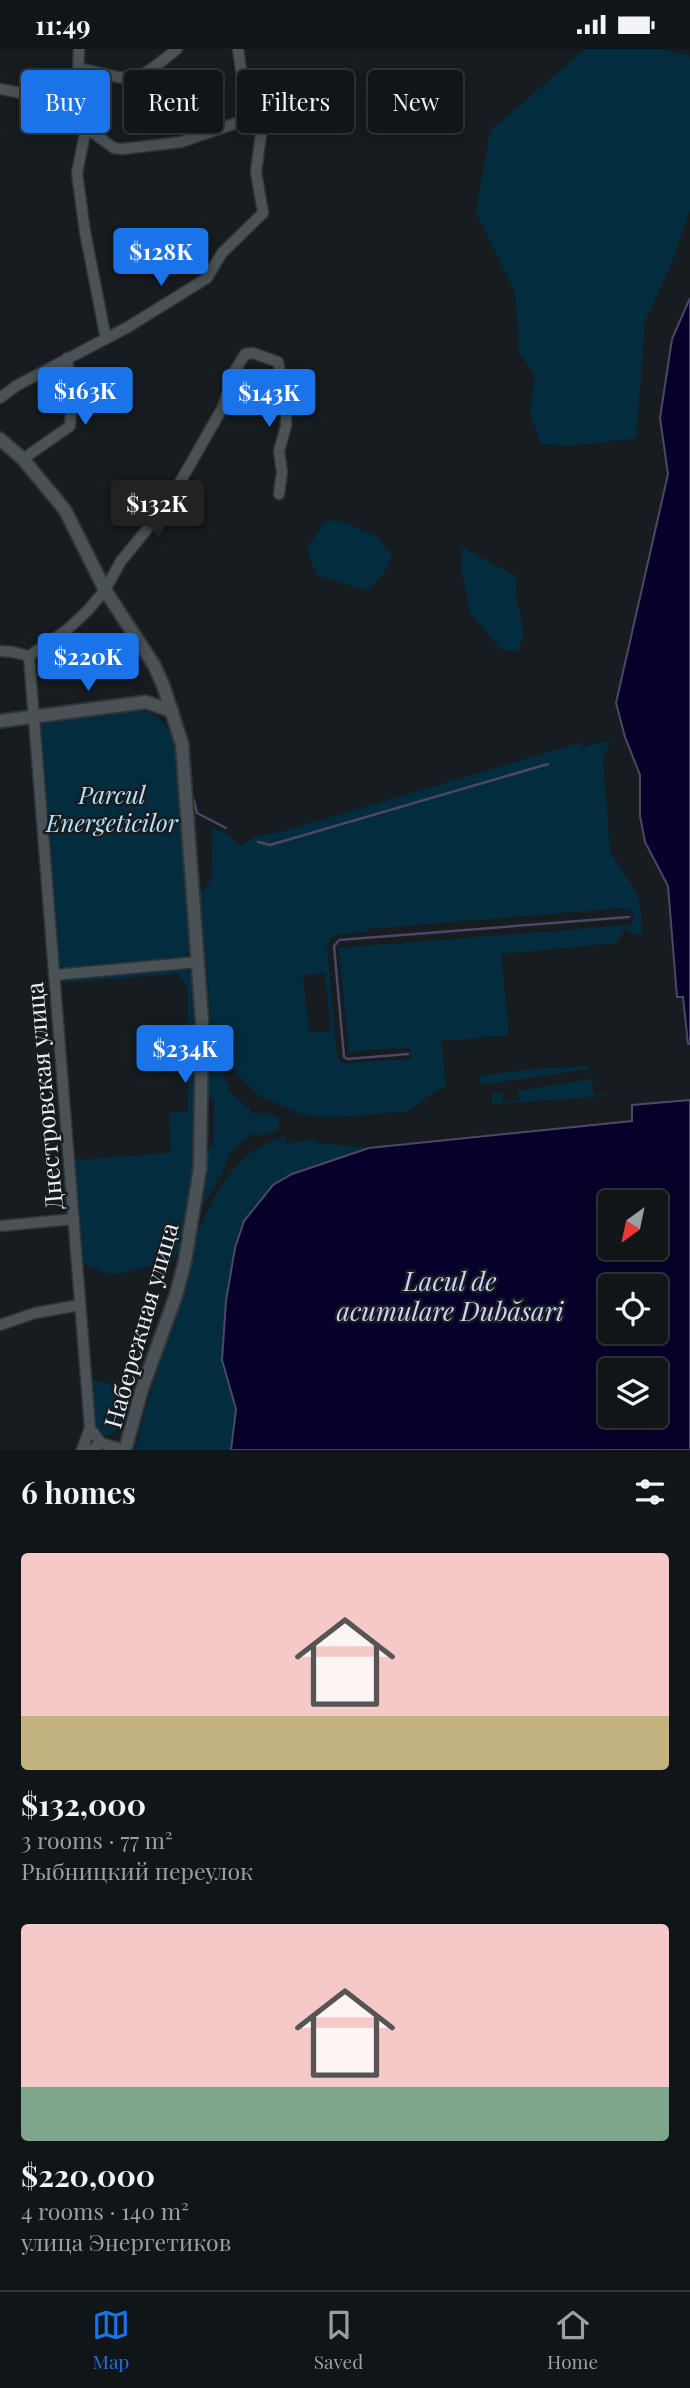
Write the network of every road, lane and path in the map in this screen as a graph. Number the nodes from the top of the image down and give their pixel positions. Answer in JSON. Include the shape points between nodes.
{"nodes":[{"id":1,"x":79,"y":49,"type":"edge"},
{"id":2,"x":177,"y":49,"type":"edge"},
{"id":3,"x":238,"y":49,"type":"edge"},
{"id":4,"x":79,"y":68,"type":"joint"},
{"id":5,"x":241,"y":70,"type":"edge"},
{"id":6,"x":0,"y":89,"type":"edge"},
{"id":7,"x":21,"y":93,"type":"edge"},
{"id":8,"x":237,"y":123,"type":"edge"},
{"id":9,"x":85,"y":133,"type":"edge"},
{"id":10,"x":93,"y":133,"type":"edge"},
{"id":11,"x":260,"y":133,"type":"edge"},
{"id":12,"x":106,"y":339,"type":"junction"},
{"id":13,"x":67,"y":358,"type":"junction"},
{"id":14,"x":0,"y":398,"type":"edge"},
{"id":15,"x":0,"y":439,"type":"edge"},
{"id":16,"x":23,"y":459,"type":"junction"},
{"id":17,"x":279,"y":494,"type":"dead end"},
{"id":18,"x":105,"y":590,"type":"junction"},
{"id":19,"x":0,"y":651,"type":"edge"},
{"id":20,"x":29,"y":656,"type":"junction"},
{"id":21,"x":172,"y":711,"type":"junction"},
{"id":22,"x":33,"y":717,"type":"junction"},
{"id":23,"x":0,"y":721,"type":"edge"},
{"id":24,"x":198,"y":963,"type":"junction"},
{"id":25,"x":54,"y":975,"type":"junction"},
{"id":26,"x":74,"y":1219,"type":"junction"},
{"id":27,"x":0,"y":1226,"type":"edge"},
{"id":28,"x":80,"y":1305,"type":"junction"},
{"id":29,"x":0,"y":1325,"type":"edge"},
{"id":30,"x":90,"y":1428,"type":"junction"},
{"id":31,"x":101,"y":1443,"type":"junction"},
{"id":32,"x":82,"y":1450,"type":"edge"},
{"id":33,"x":92,"y":1450,"type":"edge"},
{"id":34,"x":125,"y":1450,"type":"edge"}],
"edges":[{"from":1,"to":4,"type":"street"},
{"from":2,"to":4,"type":"street","via":[[137,78],[120,80]]},
{"from":3,"to":5,"type":"street"},
{"from":6,"to":7,"type":"street"},
{"from":8,"to":10,"type":"street","via":[[181,142],[122,149]]},
{"from":9,"to":12,"type":"street","via":[[77,173]]},
{"from":11,"to":12,"type":"street","via":[[256,172],[260,217],[222,253],[207,278]]},
{"from":12,"to":13,"type":"street"},
{"from":13,"to":14,"type":"street"},
{"from":13,"to":16,"type":"street","via":[[70,426]]},
{"from":15,"to":16,"type":"street","name":"Набережная улица"},
{"from":16,"to":18,"type":"street","name":"Набережная улица","via":[[65,510]]},
{"from":17,"to":18,"type":"street","via":[[286,399],[278,362],[253,353],[241,358],[223,407],[167,505],[121,561]]},
{"from":18,"to":20,"type":"street","via":[[68,629]]},
{"from":18,"to":21,"type":"street","name":"Набережная улица","via":[[148,656]]},
{"from":19,"to":20,"type":"street"},
{"from":20,"to":22,"type":"street","name":"Днестровская улица"},
{"from":21,"to":22,"type":"street","via":[[146,702]]},
{"from":21,"to":24,"type":"street","name":"Набережная улица","via":[[186,776]]},
{"from":22,"to":23,"type":"street"},
{"from":22,"to":25,"type":"street","name":"Днестровская улица"},
{"from":24,"to":25,"type":"street"},
{"from":24,"to":34,"type":"street","name":"Набережная улица","via":[[202,1021],[198,1190],[182,1272]]},
{"from":25,"to":26,"type":"street","name":"Днестровская улица"},
{"from":26,"to":27,"type":"street"},
{"from":26,"to":28,"type":"street","name":"Днестровская улица"},
{"from":28,"to":29,"type":"street"},
{"from":28,"to":30,"type":"street","name":"Днестровская улица"},
{"from":30,"to":31,"type":"street"},
{"from":30,"to":32,"type":"street"},
{"from":31,"to":33,"type":"street"},
{"from":31,"to":34,"type":"street"}]}
